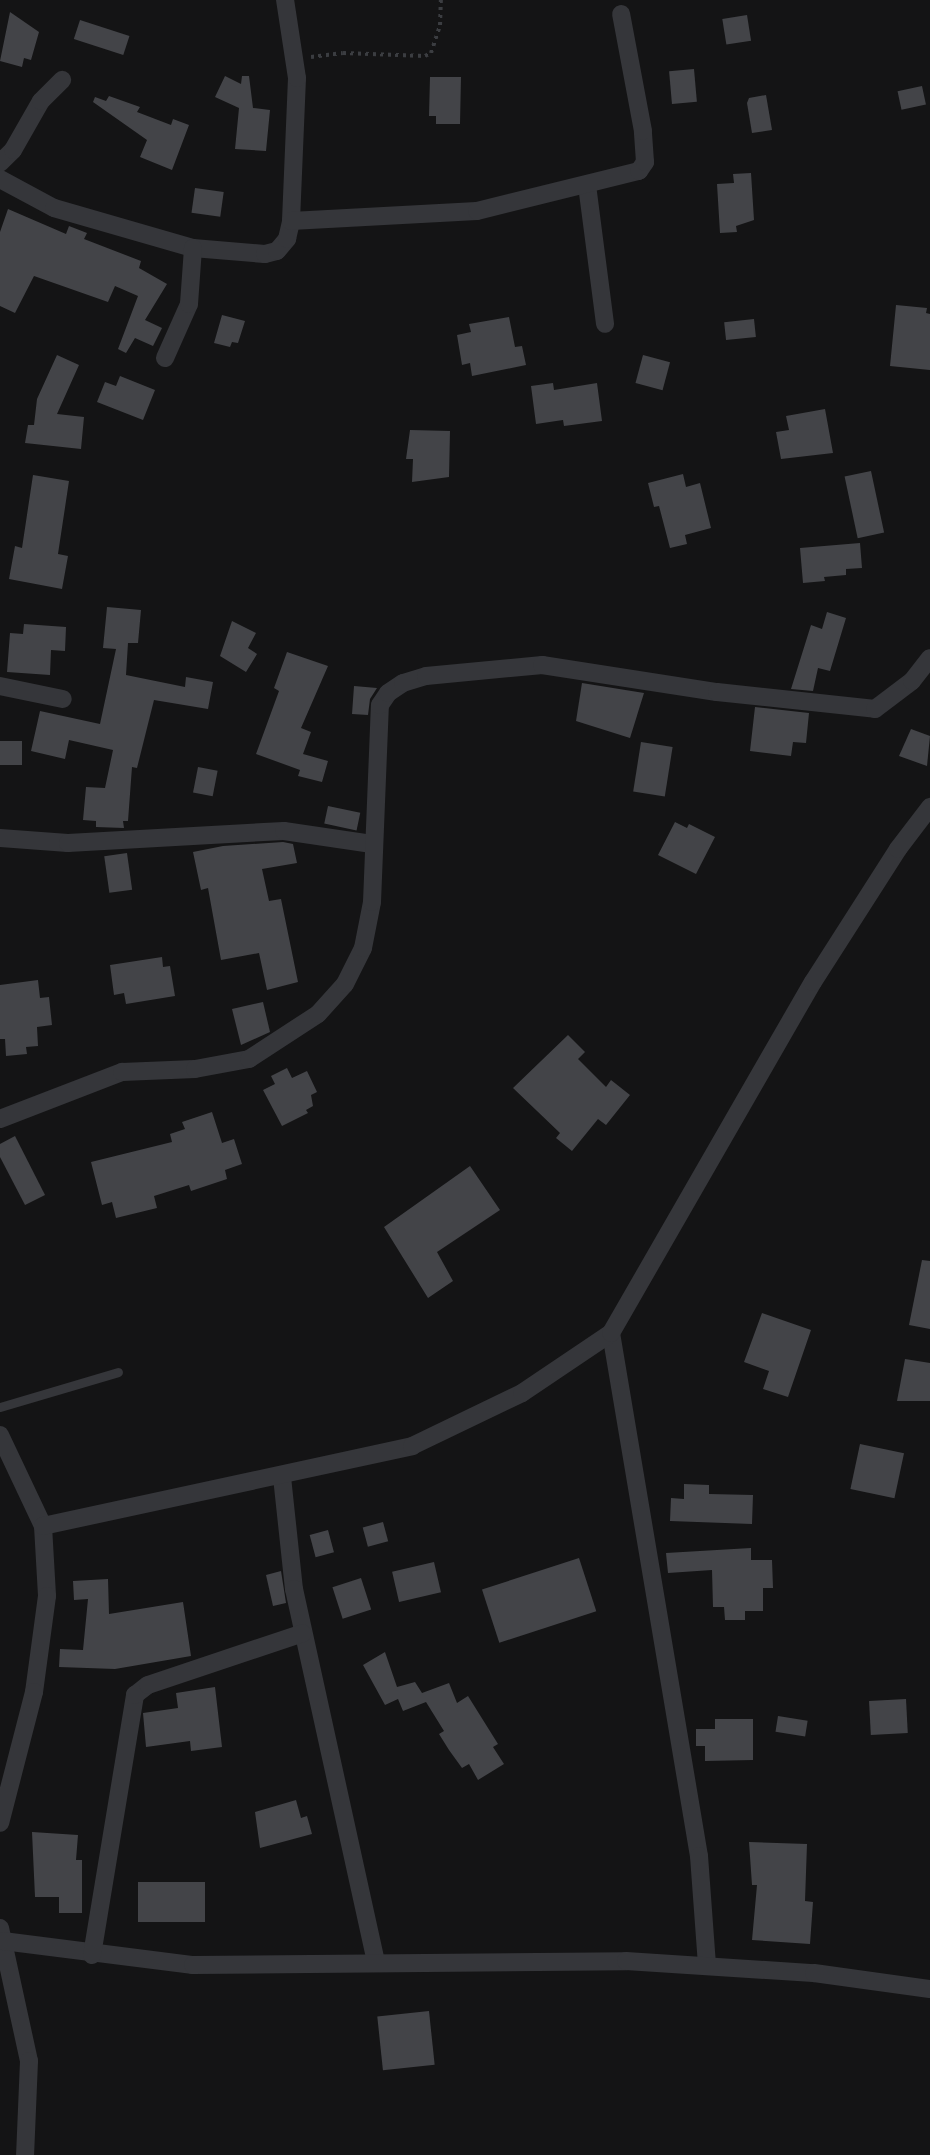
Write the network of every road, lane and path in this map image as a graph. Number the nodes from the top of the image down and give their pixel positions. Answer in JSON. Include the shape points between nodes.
{"nodes":[{"id":1,"x":285,"y":0,"type":"edge"},
{"id":2,"x":441,"y":0,"type":"edge"},
{"id":3,"x":621,"y":14,"type":"dead end"},
{"id":4,"x":295,"y":59,"type":"junction"},
{"id":5,"x":62,"y":80,"type":"dead end"},
{"id":6,"x":0,"y":163,"type":"edge"},
{"id":7,"x":0,"y":179,"type":"edge"},
{"id":8,"x":587,"y":185,"type":"junction"},
{"id":9,"x":291,"y":221,"type":"junction"},
{"id":10,"x":193,"y":248,"type":"junction"},
{"id":11,"x":604,"y":324,"type":"dead end"},
{"id":12,"x":165,"y":358,"type":"dead end"},
{"id":13,"x":930,"y":658,"type":"edge"},
{"id":14,"x":0,"y":686,"type":"edge"},
{"id":15,"x":63,"y":699,"type":"dead end"},
{"id":16,"x":930,"y":807,"type":"edge"},
{"id":17,"x":0,"y":838,"type":"edge"},
{"id":18,"x":372,"y":844,"type":"junction"},
{"id":19,"x":0,"y":1119,"type":"edge"},
{"id":20,"x":611,"y":1334,"type":"junction"},
{"id":21,"x":118,"y":1372,"type":"dead end"},
{"id":22,"x":0,"y":1407,"type":"edge"},
{"id":23,"x":0,"y":1435,"type":"edge"},
{"id":24,"x":282,"y":1477,"type":"junction"},
{"id":25,"x":43,"y":1526,"type":"junction"},
{"id":26,"x":303,"y":1633,"type":"junction"},
{"id":27,"x":0,"y":1823,"type":"edge"},
{"id":28,"x":2,"y":1934,"type":"edge"},
{"id":29,"x":92,"y":1955,"type":"junction"},
{"id":30,"x":376,"y":1964,"type":"junction"},
{"id":31,"x":707,"y":1966,"type":"junction"},
{"id":32,"x":930,"y":1989,"type":"edge"},
{"id":33,"x":25,"y":2155,"type":"edge"}],
"edges":[{"from":1,"to":4,"type":"street"},
{"from":2,"to":4,"type":"path","via":[[440,25],[431,53],[425,56],[343,53]]},
{"from":3,"to":8,"type":"street","via":[[645,162],[628,176]]},
{"from":4,"to":9,"type":"street"},
{"from":5,"to":6,"type":"street","via":[[40,101],[13,150]]},
{"from":7,"to":10,"type":"street","via":[[54,208]]},
{"from":8,"to":9,"type":"street","via":[[477,210]]},
{"from":8,"to":11,"type":"street"},
{"from":9,"to":10,"type":"street","via":[[283,246],[271,253]]},
{"from":10,"to":12,"type":"street","via":[[188,308]]},
{"from":13,"to":18,"type":"street","via":[[912,681],[875,709],[717,692],[542,665],[426,676],[403,683],[388,693],[380,705]]},
{"from":14,"to":15,"type":"street"},
{"from":16,"to":20,"type":"street","via":[[898,849],[813,982]]},
{"from":17,"to":18,"type":"street","via":[[68,843],[284,831]]},
{"from":18,"to":19,"type":"street","via":[[372,903],[363,948],[345,984],[318,1014],[249,1059],[195,1069],[122,1072]]},
{"from":20,"to":24,"type":"street","via":[[522,1393],[412,1446]]},
{"from":20,"to":31,"type":"street","via":[[698,1845]]},
{"from":21,"to":22,"type":"lane"},
{"from":23,"to":25,"type":"street"},
{"from":24,"to":25,"type":"street","via":[[195,1490]]},
{"from":24,"to":26,"type":"street","via":[[294,1590]]},
{"from":25,"to":27,"type":"street","via":[[47,1596],[34,1692]]},
{"from":26,"to":29,"type":"street","via":[[168,1677],[135,1695]]},
{"from":26,"to":30,"type":"street"},
{"from":28,"to":29,"type":"street"},
{"from":28,"to":33,"type":"street","via":[[29,2061]]},
{"from":29,"to":30,"type":"street","via":[[193,1965]]},
{"from":30,"to":31,"type":"street","via":[[543,1959]]},
{"from":31,"to":32,"type":"street","via":[[814,1973]]}]}
